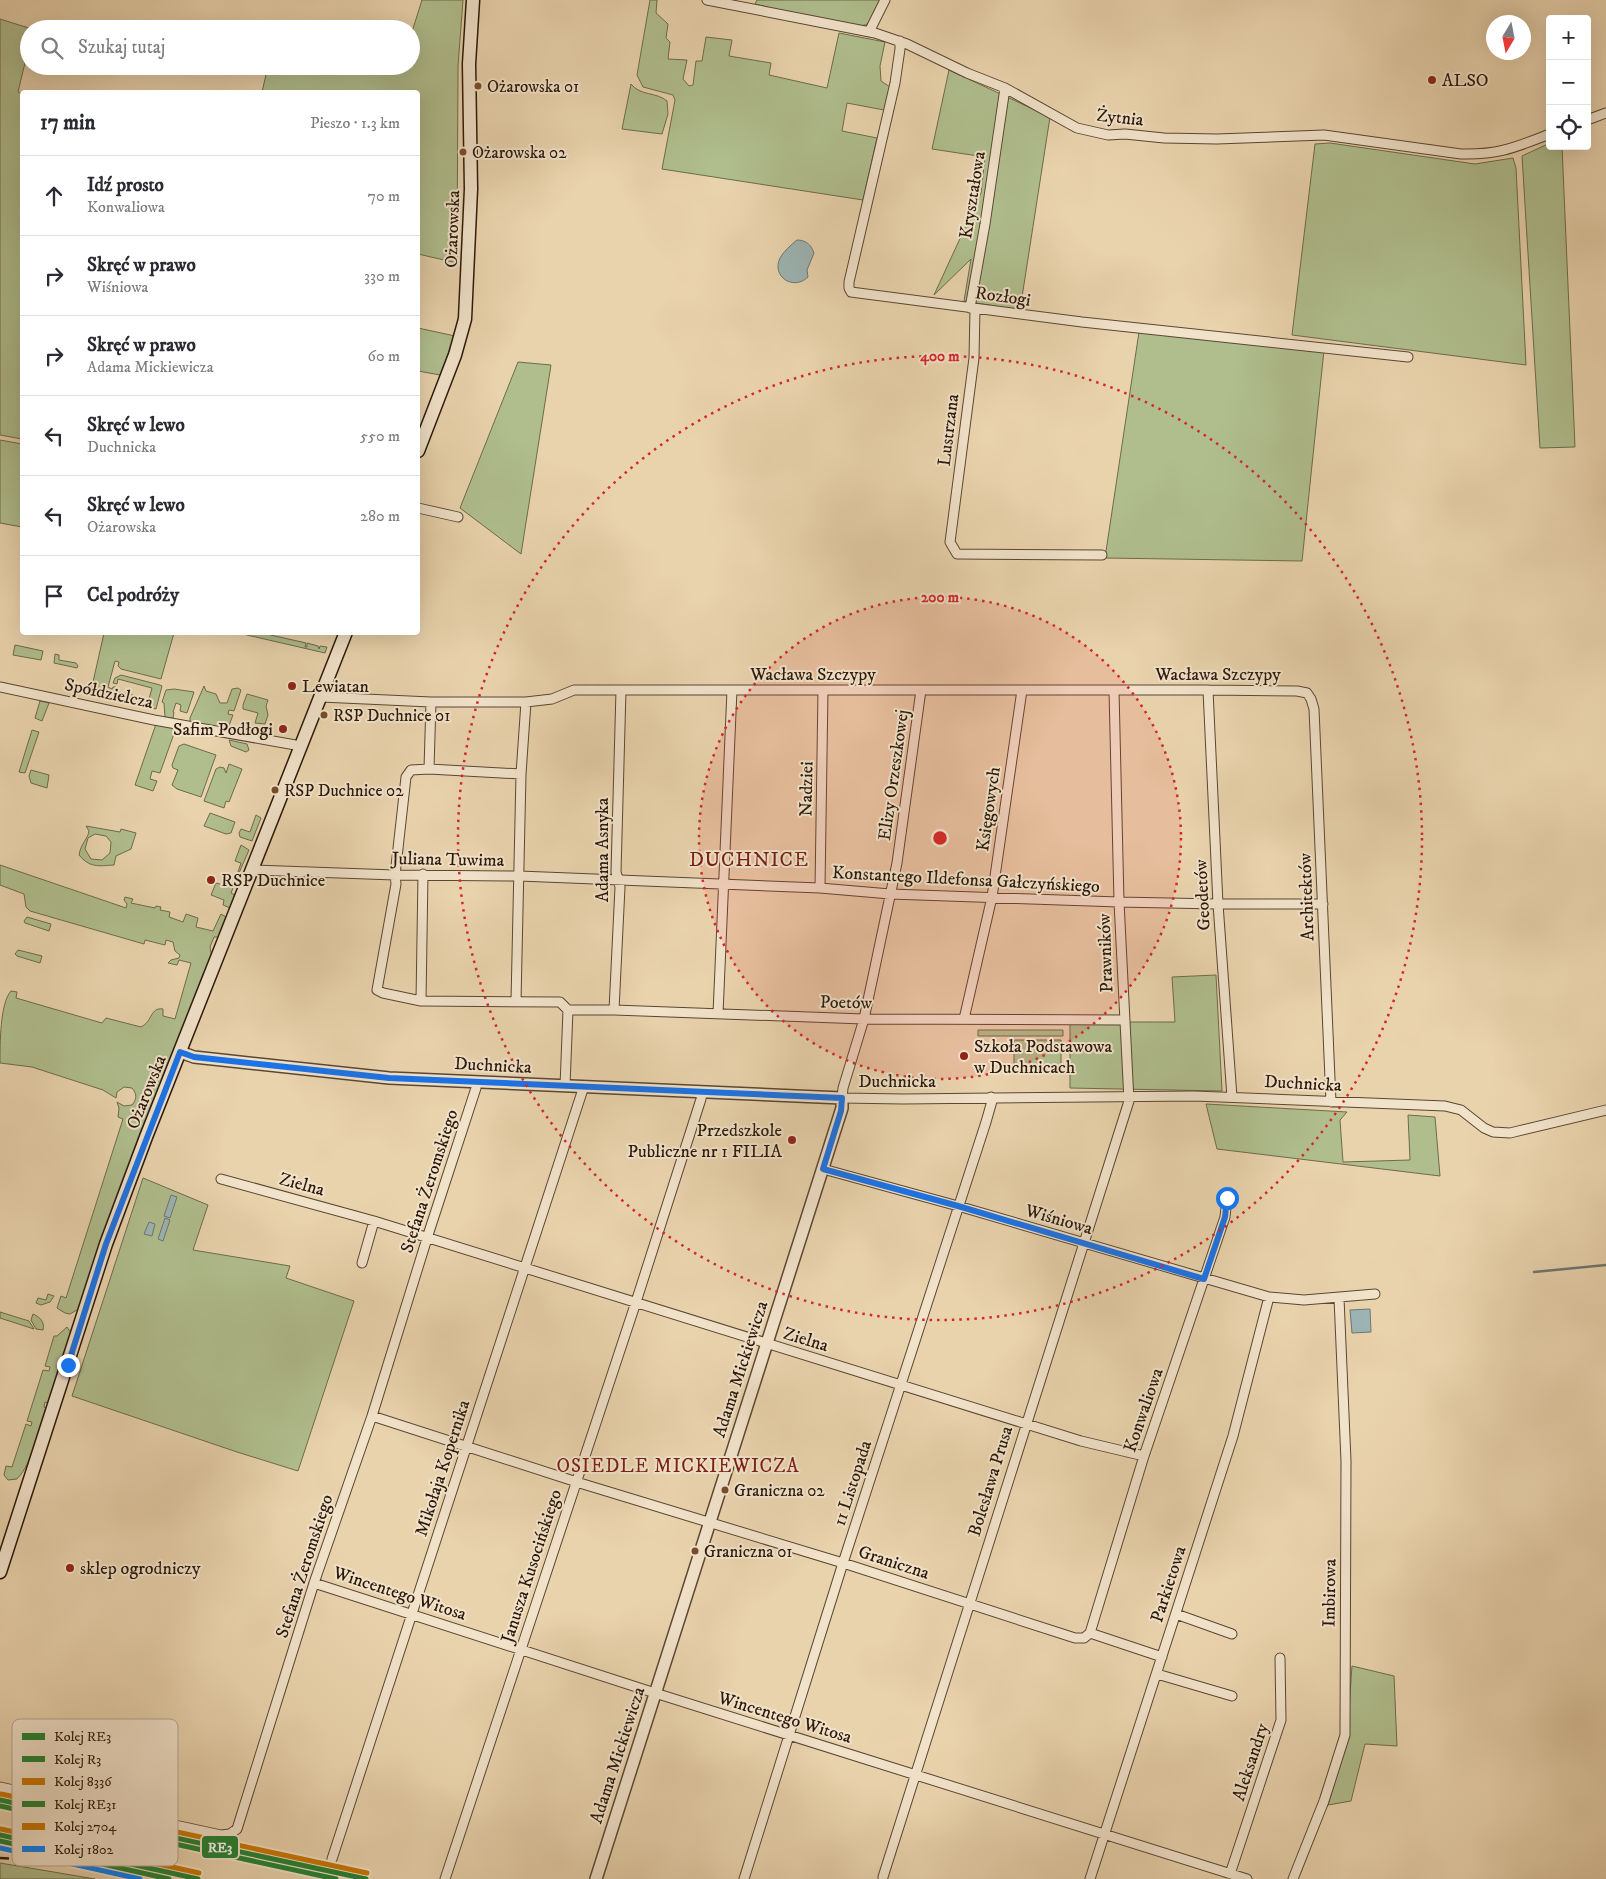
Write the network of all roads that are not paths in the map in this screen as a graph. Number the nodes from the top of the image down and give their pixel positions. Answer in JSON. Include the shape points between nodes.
{"nodes":[{"id":1,"x":473,"y":0,"type":"edge"},
{"id":2,"x":707,"y":0,"type":"edge"},
{"id":3,"x":885,"y":0,"type":"edge"},
{"id":4,"x":869,"y":32,"type":"junction"},
{"id":5,"x":900,"y":41,"type":"junction"},
{"id":6,"x":1005,"y":88,"type":"junction"},
{"id":7,"x":1606,"y":113,"type":"edge"},
{"id":8,"x":1591,"y":119,"type":"edge"},
{"id":9,"x":1546,"y":136,"type":"edge"},
{"id":10,"x":973,"y":308,"type":"junction"},
{"id":11,"x":1408,"y":357,"type":"dead end"},
{"id":12,"x":420,"y":445,"type":"edge"},
{"id":13,"x":420,"y":508,"type":"edge"},
{"id":14,"x":458,"y":517,"type":"dead end"},
{"id":15,"x":1102,"y":555,"type":"dead end"},
{"id":16,"x":345,"y":635,"type":"edge"},
{"id":17,"x":0,"y":687,"type":"edge"},
{"id":18,"x":621,"y":690,"type":"junction"},
{"id":19,"x":732,"y":690,"type":"junction"},
{"id":20,"x":823,"y":690,"type":"junction"},
{"id":21,"x":921,"y":690,"type":"junction"},
{"id":22,"x":1022,"y":690,"type":"junction"},
{"id":23,"x":1114,"y":690,"type":"junction"},
{"id":24,"x":1208,"y":690,"type":"junction"},
{"id":25,"x":1307,"y":693,"type":"joint"},
{"id":26,"x":320,"y":697,"type":"junction"},
{"id":27,"x":431,"y":702,"type":"junction"},
{"id":28,"x":526,"y":702,"type":"junction"},
{"id":29,"x":300,"y":746,"type":"junction"},
{"id":30,"x":429,"y":769,"type":"junction"},
{"id":31,"x":521,"y":774,"type":"junction"},
{"id":32,"x":252,"y":870,"type":"junction"},
{"id":33,"x":395,"y":874,"type":"junction"},
{"id":34,"x":423,"y":874,"type":"junction"},
{"id":35,"x":519,"y":876,"type":"junction"},
{"id":36,"x":618,"y":880,"type":"junction"},
{"id":37,"x":724,"y":885,"type":"junction"},
{"id":38,"x":820,"y":888,"type":"junction"},
{"id":39,"x":890,"y":894,"type":"junction"},
{"id":40,"x":992,"y":897,"type":"junction"},
{"id":41,"x":1119,"y":902,"type":"junction"},
{"id":42,"x":1218,"y":904,"type":"junction"},
{"id":43,"x":1323,"y":904,"type":"junction"},
{"id":44,"x":421,"y":1001,"type":"junction"},
{"id":45,"x":516,"y":1001,"type":"junction"},
{"id":46,"x":568,"y":1010,"type":"junction"},
{"id":47,"x":614,"y":1010,"type":"junction"},
{"id":48,"x":718,"y":1014,"type":"junction"},
{"id":49,"x":864,"y":1019,"type":"junction"},
{"id":50,"x":964,"y":1019,"type":"junction"},
{"id":51,"x":1124,"y":1020,"type":"junction"},
{"id":52,"x":180,"y":1052,"type":"junction"},
{"id":53,"x":476,"y":1082,"type":"junction"},
{"id":54,"x":565,"y":1086,"type":"junction"},
{"id":55,"x":584,"y":1086,"type":"junction"},
{"id":56,"x":702,"y":1092,"type":"junction"},
{"id":57,"x":1129,"y":1096,"type":"junction"},
{"id":58,"x":991,"y":1097,"type":"junction"},
{"id":59,"x":1232,"y":1097,"type":"junction"},
{"id":60,"x":842,"y":1098,"type":"junction"},
{"id":61,"x":1331,"y":1102,"type":"junction"},
{"id":62,"x":1606,"y":1110,"type":"edge"},
{"id":63,"x":823,"y":1169,"type":"junction"},
{"id":64,"x":221,"y":1179,"type":"dead end"},
{"id":65,"x":1227,"y":1198,"type":"dead end"},
{"id":66,"x":958,"y":1206,"type":"junction"},
{"id":67,"x":374,"y":1221,"type":"junction"},
{"id":68,"x":427,"y":1237,"type":"junction"},
{"id":69,"x":1084,"y":1244,"type":"junction"},
{"id":70,"x":362,"y":1263,"type":"dead end"},
{"id":71,"x":525,"y":1268,"type":"junction"},
{"id":72,"x":1204,"y":1279,"type":"junction"},
{"id":73,"x":1375,"y":1294,"type":"dead end"},
{"id":74,"x":1269,"y":1298,"type":"junction"},
{"id":75,"x":1339,"y":1298,"type":"junction"},
{"id":76,"x":636,"y":1302,"type":"junction"},
{"id":77,"x":766,"y":1344,"type":"junction"},
{"id":78,"x":901,"y":1386,"type":"junction"},
{"id":79,"x":372,"y":1416,"type":"junction"},
{"id":80,"x":1025,"y":1424,"type":"junction"},
{"id":81,"x":467,"y":1446,"type":"junction"},
{"id":82,"x":1144,"y":1456,"type":"junction"},
{"id":83,"x":576,"y":1481,"type":"junction"},
{"id":84,"x":710,"y":1523,"type":"junction"},
{"id":85,"x":843,"y":1563,"type":"junction"},
{"id":86,"x":0,"y":1572,"type":"edge"},
{"id":87,"x":314,"y":1583,"type":"junction"},
{"id":88,"x":969,"y":1603,"type":"junction"},
{"id":89,"x":411,"y":1614,"type":"junction"},
{"id":90,"x":1176,"y":1614,"type":"junction"},
{"id":91,"x":1090,"y":1633,"type":"junction"},
{"id":92,"x":1232,"y":1634,"type":"dead end"},
{"id":93,"x":521,"y":1649,"type":"junction"},
{"id":94,"x":1162,"y":1657,"type":"junction"},
{"id":95,"x":1280,"y":1658,"type":"dead end"},
{"id":96,"x":1157,"y":1674,"type":"junction"},
{"id":97,"x":655,"y":1693,"type":"junction"},
{"id":98,"x":1232,"y":1696,"type":"dead end"},
{"id":99,"x":790,"y":1735,"type":"junction"},
{"id":100,"x":915,"y":1775,"type":"junction"},
{"id":101,"x":178,"y":1826,"type":"edge"},
{"id":102,"x":1104,"y":1835,"type":"junction"},
{"id":103,"x":332,"y":1859,"type":"dead end"},
{"id":104,"x":1230,"y":1874,"type":"junction"},
{"id":105,"x":883,"y":1877,"type":"dead end"},
{"id":106,"x":445,"y":1879,"type":"edge"},
{"id":107,"x":596,"y":1879,"type":"edge"},
{"id":108,"x":744,"y":1879,"type":"edge"},
{"id":109,"x":1090,"y":1879,"type":"edge"},
{"id":110,"x":1247,"y":1879,"type":"edge"},
{"id":111,"x":1293,"y":1879,"type":"edge"}],
"edges":[{"from":1,"to":12,"type":"main road","name":"Ożarowska","via":[[469,64],[471,189],[465,320]]},
{"from":2,"to":4,"type":"street","name":"Żytnia"},
{"from":3,"to":4,"type":"street"},
{"from":4,"to":5,"type":"street","name":"Żytnia"},
{"from":5,"to":6,"type":"street","name":"Żytnia"},
{"from":5,"to":10,"type":"street","name":"Rozłogi","via":[[895,83],[849,288],[858,294]]},
{"from":6,"to":9,"type":"street","name":"Żytnia","via":[[1077,128],[1108,135],[1217,139],[1324,135],[1461,154],[1515,148]]},
{"from":6,"to":10,"type":"street","name":"Kryształowa"},
{"from":7,"to":8,"type":"street"},
{"from":10,"to":11,"type":"street","name":"Rozłogi"},
{"from":10,"to":15,"type":"street","name":"Lustrzana","via":[[974,358],[950,542],[957,554]]},
{"from":13,"to":14,"type":"street"},
{"from":16,"to":26,"type":"main road","name":"Ożarowska"},
{"from":17,"to":29,"type":"street","name":"Spółdzielcza","via":[[154,720]]},
{"from":18,"to":19,"type":"street","name":"Wacława Szczypy"},
{"from":18,"to":28,"type":"street","name":"Wacława Szczypy","via":[[574,690],[552,699]]},
{"from":18,"to":36,"type":"street","name":"Adama Asnyka"},
{"from":19,"to":20,"type":"street","name":"Wacława Szczypy"},
{"from":19,"to":37,"type":"street"},
{"from":20,"to":21,"type":"street","name":"Wacława Szczypy"},
{"from":20,"to":38,"type":"street","name":"Nadziei"},
{"from":21,"to":22,"type":"street","name":"Wacława Szczypy"},
{"from":21,"to":39,"type":"street","name":"Elizy Orzeszkowej"},
{"from":22,"to":23,"type":"street","name":"Wacława Szczypy"},
{"from":22,"to":40,"type":"street","name":"Księgowych"},
{"from":23,"to":24,"type":"street","name":"Wacława Szczypy"},
{"from":23,"to":41,"type":"street","name":"Prawników"},
{"from":24,"to":25,"type":"street","name":"Wacława Szczypy"},
{"from":24,"to":42,"type":"street","name":"Geodetów"},
{"from":25,"to":43,"type":"street","name":"Architektów","via":[[1314,709]]},
{"from":26,"to":27,"type":"street","name":"Wacława Szczypy"},
{"from":26,"to":29,"type":"main road","name":"Ożarowska"},
{"from":27,"to":28,"type":"street","name":"Wacława Szczypy"},
{"from":27,"to":30,"type":"street"},
{"from":28,"to":31,"type":"street"},
{"from":29,"to":32,"type":"main road","name":"Ożarowska"},
{"from":30,"to":31,"type":"street"},
{"from":30,"to":33,"type":"street","via":[[416,768],[406,777]]},
{"from":31,"to":35,"type":"street"},
{"from":32,"to":33,"type":"street","name":"Juliana Tuwima"},
{"from":32,"to":52,"type":"main road","name":"Ożarowska"},
{"from":33,"to":34,"type":"street","name":"Juliana Tuwima"},
{"from":33,"to":44,"type":"street","via":[[396,884],[376,990]]},
{"from":34,"to":35,"type":"street","name":"Juliana Tuwima"},
{"from":34,"to":44,"type":"street"},
{"from":35,"to":36,"type":"street","name":"Konstantego Ildefonsa Gałczyńskiego"},
{"from":35,"to":45,"type":"street","name":"Juliana Tuwima"},
{"from":36,"to":37,"type":"street","name":"Konstantego Ildefonsa Gałczyńskiego"},
{"from":36,"to":47,"type":"street","name":"Adama Asnyka"},
{"from":37,"to":38,"type":"street","name":"Konstantego Ildefonsa Gałczyńskiego"},
{"from":37,"to":48,"type":"street"},
{"from":38,"to":39,"type":"street","name":"Konstantego Ildefonsa Gałczyńskiego"},
{"from":39,"to":40,"type":"street","name":"Konstantego Ildefonsa Gałczyńskiego"},
{"from":39,"to":49,"type":"street","name":"Elizy Orzeszkowej"},
{"from":40,"to":41,"type":"street","name":"Konstantego Ildefonsa Gałczyńskiego"},
{"from":40,"to":50,"type":"street","name":"Księgowych"},
{"from":41,"to":42,"type":"street","name":"Konstantego Ildefonsa Gałczyńskiego"},
{"from":41,"to":51,"type":"street","name":"Prawników"},
{"from":42,"to":43,"type":"street","name":"Konstantego Ildefonsa Gałczyńskiego"},
{"from":42,"to":59,"type":"street","name":"Geodetów"},
{"from":43,"to":61,"type":"street","name":"Architektów"},
{"from":44,"to":45,"type":"street"},
{"from":45,"to":46,"type":"street","via":[[560,1002]]},
{"from":46,"to":47,"type":"street","name":"Poetów"},
{"from":46,"to":54,"type":"street"},
{"from":47,"to":48,"type":"street","name":"Poetów"},
{"from":48,"to":49,"type":"street","name":"Poetów"},
{"from":49,"to":50,"type":"street","name":"Poetów"},
{"from":49,"to":60,"type":"street","name":"Elizy Orzeszkowej","via":[[842,1088]]},
{"from":50,"to":51,"type":"street","name":"Poetów"},
{"from":51,"to":57,"type":"street","name":"Prawników"},
{"from":52,"to":53,"type":"street","name":"Duchnicka","via":[[194,1057],[358,1075]]},
{"from":52,"to":86,"type":"main road","name":"Ożarowska","via":[[106,1244]]},
{"from":53,"to":54,"type":"street","name":"Duchnicka"},
{"from":53,"to":68,"type":"street","name":"Stefana Żeromskiego"},
{"from":54,"to":55,"type":"street","name":"Duchnicka"},
{"from":55,"to":56,"type":"street","name":"Duchnicka"},
{"from":55,"to":71,"type":"street","name":"Mikołaja Kopernika"},
{"from":56,"to":60,"type":"street","name":"Duchnicka"},
{"from":56,"to":76,"type":"street","name":"Janusza Kusocińskiego"},
{"from":57,"to":58,"type":"street","name":"Duchnicka"},
{"from":57,"to":59,"type":"street","name":"Duchnicka"},
{"from":57,"to":69,"type":"street","name":"Bolesława Prusa"},
{"from":58,"to":60,"type":"street","name":"Duchnicka"},
{"from":58,"to":66,"type":"street","name":"11 Listopada"},
{"from":59,"to":61,"type":"street","name":"Duchnicka"},
{"from":60,"to":63,"type":"street","name":"Adama Mickiewicza"},
{"from":61,"to":62,"type":"street","name":"Duchnicka","via":[[1445,1106],[1461,1110],[1493,1132],[1510,1133]]},
{"from":63,"to":66,"type":"street","name":"Wiśniowa"},
{"from":63,"to":77,"type":"street","name":"Adama Mickiewicza"},
{"from":64,"to":67,"type":"street","name":"Zielna"},
{"from":65,"to":72,"type":"street","name":"Konwaliowa","via":[[1225,1217]]},
{"from":66,"to":69,"type":"street","name":"Wiśniowa"},
{"from":66,"to":78,"type":"street","name":"11 Listopada"},
{"from":67,"to":68,"type":"street","name":"Zielna"},
{"from":67,"to":70,"type":"street"},
{"from":68,"to":71,"type":"street","name":"Zielna"},
{"from":68,"to":79,"type":"street","name":"Stefana Żeromskiego"},
{"from":69,"to":72,"type":"street","name":"Wiśniowa"},
{"from":69,"to":80,"type":"street","name":"Bolesława Prusa"},
{"from":71,"to":76,"type":"street","name":"Zielna"},
{"from":71,"to":81,"type":"street","name":"Mikołaja Kopernika"},
{"from":72,"to":74,"type":"street","name":"Wiśniowa"},
{"from":72,"to":82,"type":"street","name":"Konwaliowa"},
{"from":73,"to":75,"type":"street","name":"Wiśniowa"},
{"from":74,"to":75,"type":"street","name":"Wiśniowa"},
{"from":74,"to":90,"type":"street","name":"Parkietowa","via":[[1232,1436]]},
{"from":75,"to":111,"type":"street","name":"Imbirowa","via":[[1346,1461],[1345,1735],[1324,1801]]},
{"from":76,"to":77,"type":"street","name":"Zielna"},
{"from":76,"to":83,"type":"street","name":"Janusza Kusocińskiego"},
{"from":77,"to":78,"type":"street","name":"Zielna"},
{"from":77,"to":84,"type":"street","name":"Adama Mickiewicza"},
{"from":78,"to":80,"type":"street","name":"Zielna"},
{"from":78,"to":85,"type":"street","name":"11 Listopada"},
{"from":79,"to":81,"type":"street","name":"Graniczna"},
{"from":79,"to":87,"type":"street","name":"Stefana Żeromskiego"},
{"from":80,"to":82,"type":"street","name":"Zielna"},
{"from":80,"to":88,"type":"street","name":"Bolesława Prusa"},
{"from":81,"to":83,"type":"street","name":"Graniczna"},
{"from":81,"to":89,"type":"street","name":"Mikołaja Kopernika"},
{"from":82,"to":91,"type":"street","name":"Konwaliowa"},
{"from":83,"to":84,"type":"street","name":"Graniczna"},
{"from":83,"to":93,"type":"street","name":"Janusza Kusocińskiego"},
{"from":84,"to":85,"type":"street","name":"Graniczna"},
{"from":84,"to":97,"type":"street","name":"Adama Mickiewicza"},
{"from":85,"to":88,"type":"street","name":"Graniczna"},
{"from":85,"to":99,"type":"street","name":"11 Listopada"},
{"from":87,"to":89,"type":"street","name":"Wincentego Witosa"},
{"from":87,"to":101,"type":"street","name":"Stefana Żeromskiego","via":[[239,1826],[234,1832],[220,1835]]},
{"from":88,"to":91,"type":"street","name":"Graniczna","via":[[1075,1638],[1084,1638]]},
{"from":88,"to":100,"type":"street","name":"Bolesława Prusa"},
{"from":89,"to":93,"type":"street","name":"Wincentego Witosa"},
{"from":89,"to":103,"type":"street","name":"Mikołaja Kopernika"},
{"from":90,"to":92,"type":"street"},
{"from":90,"to":94,"type":"street","name":"Parkietowa"},
{"from":91,"to":94,"type":"street"},
{"from":93,"to":97,"type":"street","name":"Wincentego Witosa"},
{"from":93,"to":106,"type":"street","name":"Janusza Kusocińskiego"},
{"from":94,"to":96,"type":"street","name":"Parkietowa"},
{"from":95,"to":104,"type":"street","name":"Aleksandry","via":[[1281,1720]]},
{"from":96,"to":98,"type":"street"},
{"from":96,"to":102,"type":"street","name":"Parkietowa"},
{"from":97,"to":99,"type":"street","name":"Wincentego Witosa"},
{"from":97,"to":107,"type":"street","name":"Adama Mickiewicza"},
{"from":99,"to":100,"type":"street","name":"Wincentego Witosa"},
{"from":99,"to":108,"type":"street","name":"11 Listopada"},
{"from":100,"to":102,"type":"street","name":"Wincentego Witosa"},
{"from":100,"to":105,"type":"street","name":"Bolesława Prusa"},
{"from":102,"to":104,"type":"street","name":"Wincentego Witosa"},
{"from":102,"to":109,"type":"street","name":"Parkietowa"},
{"from":104,"to":110,"type":"street","name":"Wincentego Witosa"}]}
